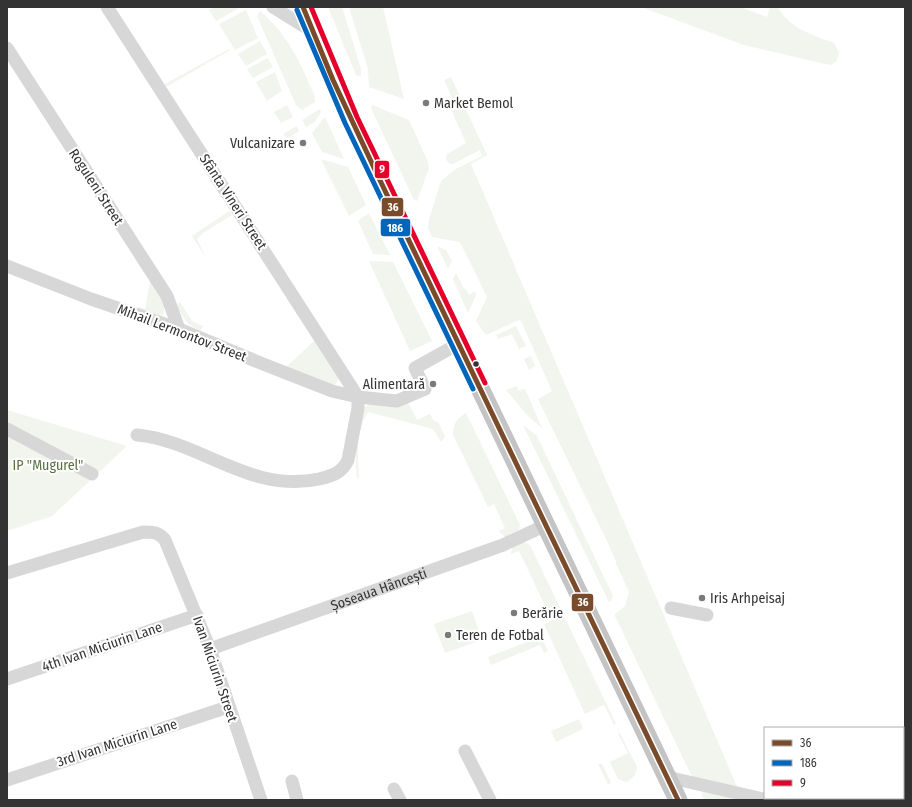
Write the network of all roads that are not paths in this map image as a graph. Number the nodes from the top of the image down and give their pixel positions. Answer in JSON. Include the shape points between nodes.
{"nodes":[{"id":1,"x":107,"y":7,"type":"edge"},
{"id":2,"x":273,"y":7,"type":"edge"},
{"id":3,"x":303,"y":7,"type":"edge"},
{"id":4,"x":313,"y":32,"type":"junction"},
{"id":5,"x":7,"y":48,"type":"edge"},
{"id":6,"x":7,"y":266,"type":"edge"},
{"id":7,"x":178,"y":329,"type":"junction"},
{"id":8,"x":458,"y":344,"type":"junction"},
{"id":9,"x":358,"y":397,"type":"junction"},
{"id":10,"x":7,"y":429,"type":"edge"},
{"id":11,"x":137,"y":435,"type":"dead end"},
{"id":12,"x":92,"y":474,"type":"dead end"},
{"id":13,"x":546,"y":525,"type":"junction"},
{"id":14,"x":7,"y":573,"type":"edge"},
{"id":15,"x":671,"y":608,"type":"dead end"},
{"id":16,"x":197,"y":615,"type":"junction"},
{"id":17,"x":707,"y":615,"type":"dead end"},
{"id":18,"x":210,"y":649,"type":"junction"},
{"id":19,"x":7,"y":679,"type":"edge"},
{"id":20,"x":228,"y":707,"type":"junction"},
{"id":21,"x":465,"y":751,"type":"dead end"},
{"id":22,"x":667,"y":778,"type":"junction"},
{"id":23,"x":7,"y":780,"type":"edge"},
{"id":24,"x":292,"y":781,"type":"dead end"},
{"id":25,"x":257,"y":799,"type":"edge"},
{"id":26,"x":297,"y":800,"type":"edge"},
{"id":27,"x":490,"y":800,"type":"edge"},
{"id":28,"x":678,"y":800,"type":"edge"},
{"id":29,"x":768,"y":800,"type":"edge"}],
"edges":[{"from":1,"to":9,"type":"street","name":"Sfânta Vineri Street"},
{"from":2,"to":4,"type":"street"},
{"from":3,"to":4,"type":"highway"},
{"from":4,"to":8,"type":"highway","via":[[351,120]]},
{"from":5,"to":7,"type":"street","name":"Roguleni Street","via":[[167,296]]},
{"from":6,"to":7,"type":"street","name":"Mihail Lermontov Street"},
{"from":7,"to":9,"type":"street","name":"Mihail Lermontov Street","via":[[332,391]]},
{"from":8,"to":9,"type":"street","name":"Mihail Lermontov Street","via":[[415,368],[425,389],[397,402]]},
{"from":8,"to":13,"type":"highway"},
{"from":9,"to":11,"type":"street","via":[[358,408],[345,466],[340,472],[309,481],[287,483],[254,476],[161,438]]},
{"from":10,"to":12,"type":"street"},
{"from":13,"to":18,"type":"street","name":"Șoseaua Hâncești","via":[[503,545]]},
{"from":13,"to":22,"type":"highway"},
{"from":14,"to":16,"type":"street","name":"Ivan Miciurin Street","via":[[143,532],[157,533],[165,540]]},
{"from":15,"to":17,"type":"street"},
{"from":16,"to":18,"type":"street","name":"Ivan Miciurin Street"},
{"from":16,"to":19,"type":"street","name":"4th Ivan Miciurin Lane"},
{"from":18,"to":20,"type":"street","name":"Ivan Miciurin Street"},
{"from":20,"to":23,"type":"street","name":"3rd Ivan Miciurin Lane"},
{"from":20,"to":25,"type":"street","name":"Ivan Miciurin Street"},
{"from":21,"to":27,"type":"street"},
{"from":22,"to":28,"type":"highway"},
{"from":22,"to":29,"type":"street"},
{"from":24,"to":26,"type":"street"}]}
